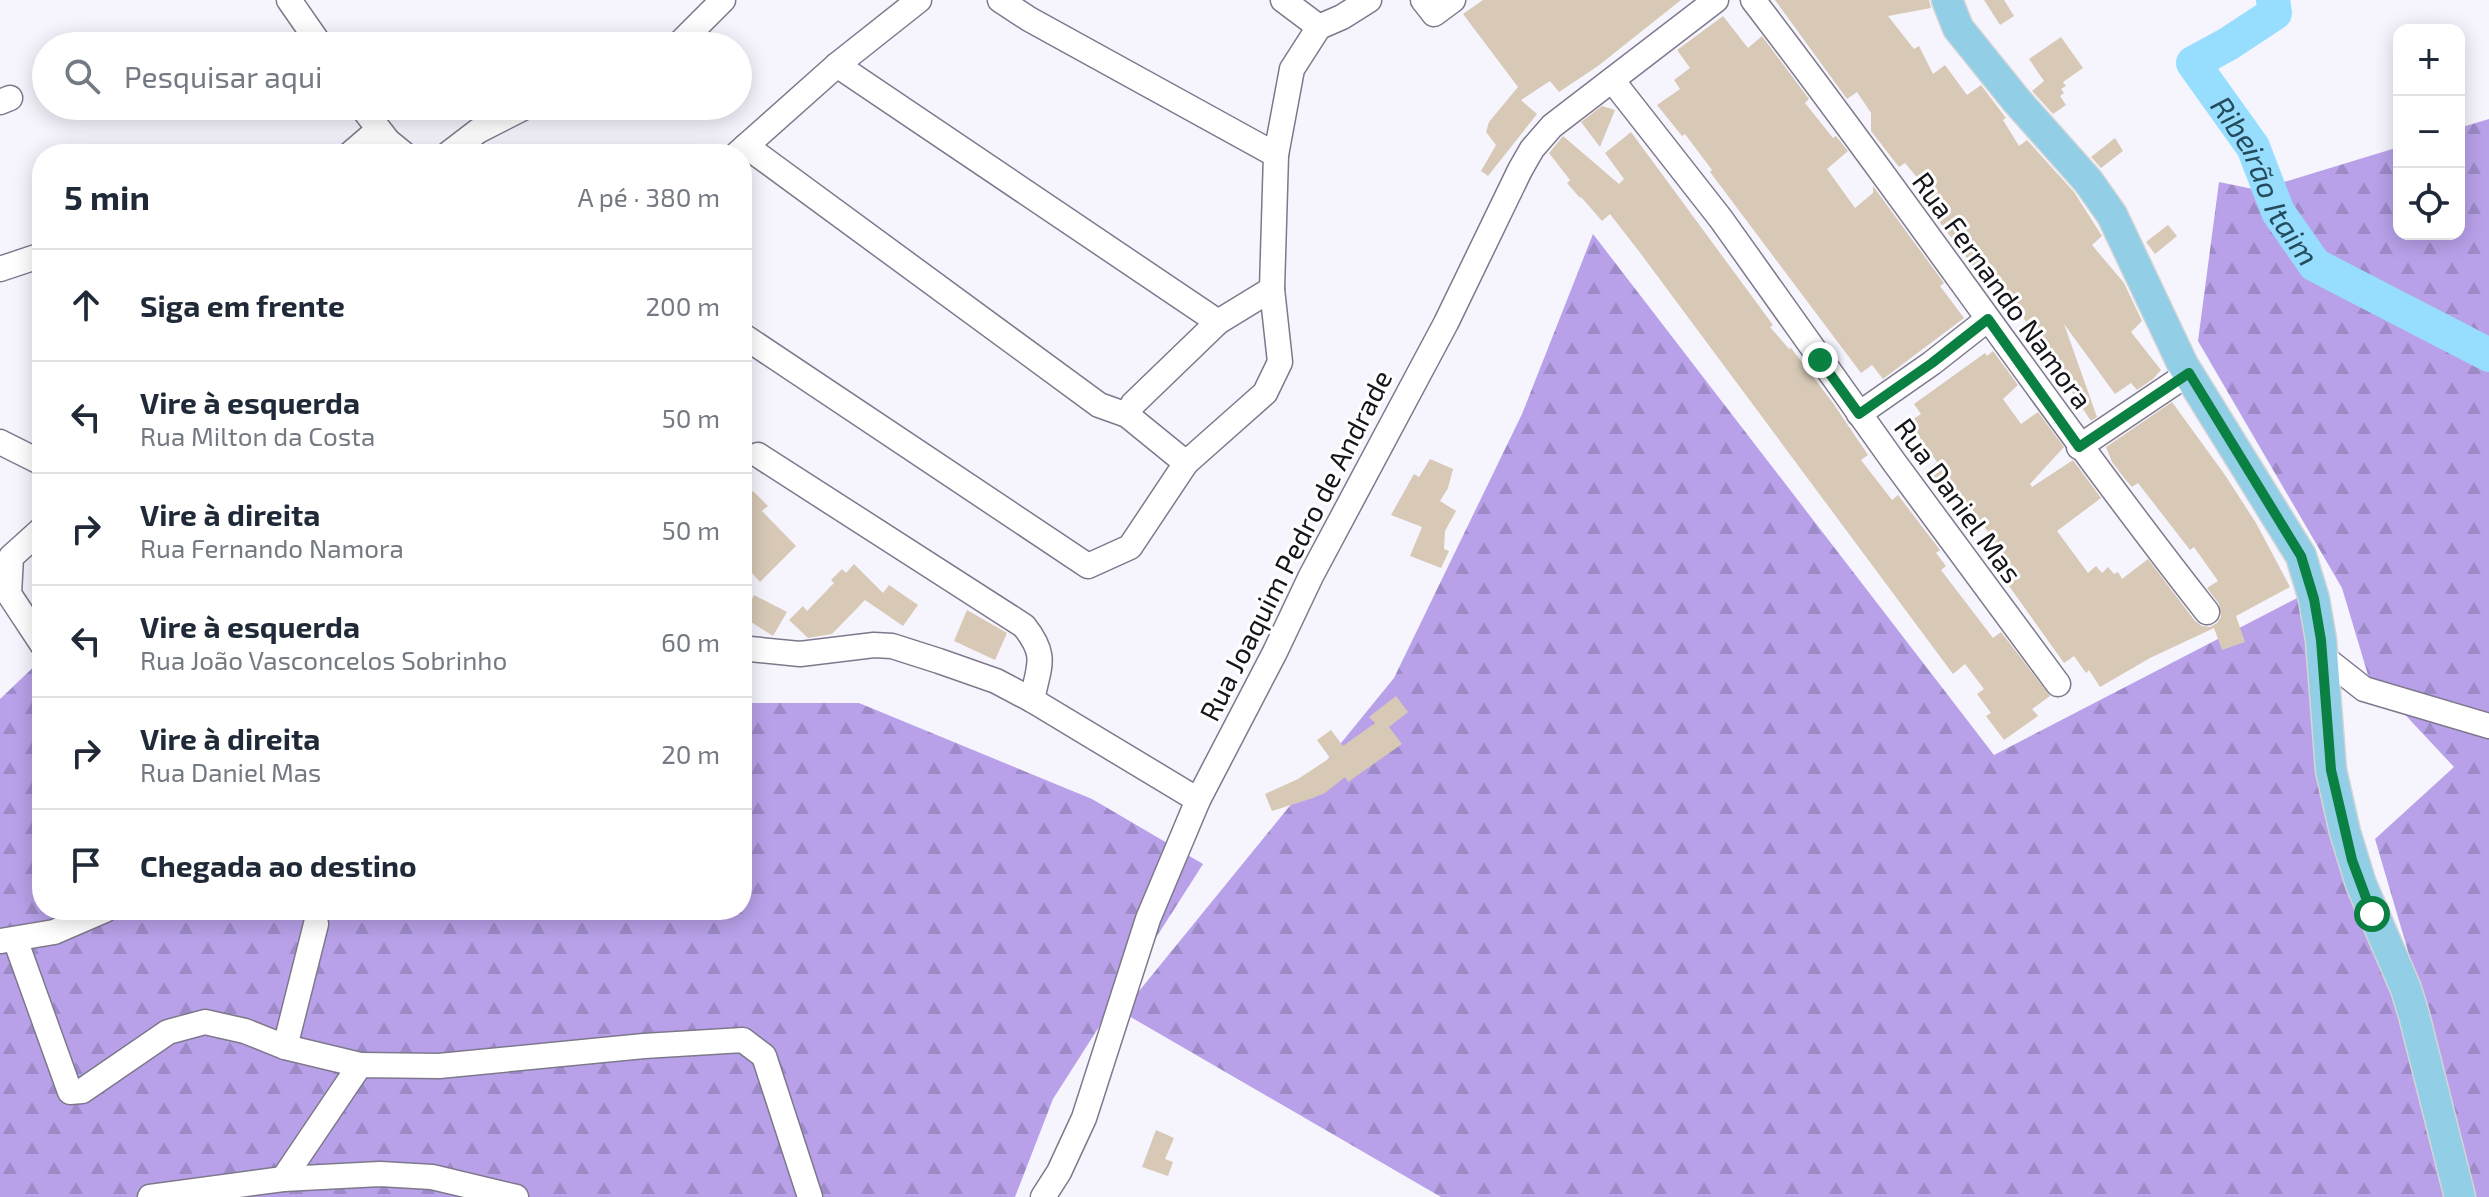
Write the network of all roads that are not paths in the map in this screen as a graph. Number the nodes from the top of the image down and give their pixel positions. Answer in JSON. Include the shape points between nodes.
{"nodes":[{"id":1,"x":289,"y":0,"type":"edge"},
{"id":2,"x":723,"y":0,"type":"edge"},
{"id":3,"x":919,"y":0,"type":"edge"},
{"id":4,"x":1000,"y":0,"type":"edge"},
{"id":5,"x":1283,"y":0,"type":"edge"},
{"id":6,"x":1369,"y":0,"type":"edge"},
{"id":7,"x":1716,"y":0,"type":"edge"},
{"id":8,"x":1753,"y":0,"type":"edge"},
{"id":9,"x":1947,"y":0,"type":"edge"},
{"id":10,"x":1319,"y":27,"type":"junction"},
{"id":11,"x":311,"y":32,"type":"edge"},
{"id":12,"x":691,"y":32,"type":"edge"},
{"id":13,"x":837,"y":65,"type":"junction"},
{"id":14,"x":1612,"y":80,"type":"junction"},
{"id":15,"x":371,"y":120,"type":"edge"},
{"id":16,"x":500,"y":120,"type":"edge"},
{"id":17,"x":378,"y":130,"type":"junction"},
{"id":18,"x":362,"y":144,"type":"edge"},
{"id":19,"x":393,"y":144,"type":"edge"},
{"id":20,"x":461,"y":144,"type":"edge"},
{"id":21,"x":749,"y":144,"type":"edge"},
{"id":22,"x":1276,"y":155,"type":"junction"},
{"id":23,"x":752,"y":157,"type":"edge"},
{"id":24,"x":32,"y":258,"type":"edge"},
{"id":25,"x":0,"y":269,"type":"edge"},
{"id":26,"x":1272,"y":289,"type":"junction"},
{"id":27,"x":1988,"y":319,"type":"junction"},
{"id":28,"x":1218,"y":322,"type":"junction"},
{"id":29,"x":752,"y":342,"type":"edge"},
{"id":30,"x":2189,"y":373,"type":"junction"},
{"id":31,"x":1859,"y":414,"type":"junction"},
{"id":32,"x":1127,"y":415,"type":"junction"},
{"id":33,"x":0,"y":442,"type":"edge"},
{"id":34,"x":2079,"y":447,"type":"junction"},
{"id":35,"x":758,"y":455,"type":"dead end"},
{"id":36,"x":32,"y":458,"type":"edge"},
{"id":37,"x":1186,"y":463,"type":"junction"},
{"id":38,"x":32,"y":538,"type":"edge"},
{"id":39,"x":2207,"y":612,"type":"dead end"},
{"id":40,"x":32,"y":629,"type":"edge"},
{"id":41,"x":752,"y":649,"type":"edge"},
{"id":42,"x":2322,"y":656,"type":"junction"},
{"id":43,"x":2058,"y":684,"type":"dead end"},
{"id":44,"x":1032,"y":700,"type":"junction"},
{"id":45,"x":2489,"y":726,"type":"edge"},
{"id":46,"x":1198,"y":800,"type":"junction"},
{"id":47,"x":82,"y":920,"type":"edge"},
{"id":48,"x":316,"y":924,"type":"dead end"},
{"id":49,"x":7,"y":940,"type":"edge"},
{"id":50,"x":285,"y":1047,"type":"junction"},
{"id":51,"x":360,"y":1065,"type":"junction"},
{"id":52,"x":283,"y":1179,"type":"junction"},
{"id":53,"x":150,"y":1197,"type":"edge"},
{"id":54,"x":516,"y":1197,"type":"edge"},
{"id":55,"x":810,"y":1197,"type":"edge"},
{"id":56,"x":1043,"y":1197,"type":"edge"},
{"id":57,"x":2460,"y":1197,"type":"edge"}],
"edges":[{"from":1,"to":11,"type":"street"},
{"from":2,"to":12,"type":"street"},
{"from":3,"to":13,"type":"street"},
{"from":4,"to":22,"type":"street"},
{"from":5,"to":10,"type":"street"},
{"from":6,"to":10,"type":"street"},
{"from":7,"to":14,"type":"street","name":"Rua Joaquim Pedro de Andrade"},
{"from":8,"to":27,"type":"street","name":"Rua Fernando Namora"},
{"from":9,"to":30,"type":"main road","via":[[1958,28],[2112,215]]},
{"from":10,"to":22,"type":"street","via":[[1292,69]]},
{"from":13,"to":21,"type":"street"},
{"from":13,"to":28,"type":"street"},
{"from":14,"to":31,"type":"street","name":"Rua Daniel Mas","via":[[1729,231]]},
{"from":14,"to":46,"type":"street","name":"Rua Joaquim Pedro de Andrade","via":[[1552,126],[1526,159]]},
{"from":15,"to":17,"type":"street"},
{"from":16,"to":20,"type":"street"},
{"from":17,"to":18,"type":"street"},
{"from":17,"to":19,"type":"street"},
{"from":22,"to":26,"type":"street"},
{"from":23,"to":32,"type":"street","via":[[1099,405]]},
{"from":24,"to":25,"type":"street"},
{"from":26,"to":28,"type":"street"},
{"from":26,"to":37,"type":"street","via":[[1280,362],[1265,393]]},
{"from":27,"to":31,"type":"street"},
{"from":27,"to":34,"type":"street","name":"Rua Fernando Namora"},
{"from":28,"to":32,"type":"street"},
{"from":29,"to":37,"type":"street","via":[[1088,566],[1130,547]]},
{"from":30,"to":34,"type":"street"},
{"from":30,"to":42,"type":"main road","via":[[2301,556]]},
{"from":31,"to":43,"type":"street","name":"Rua Daniel Mas"},
{"from":32,"to":37,"type":"street"},
{"from":33,"to":36,"type":"street"},
{"from":34,"to":39,"type":"street","name":"Rua Fernando Namora"},
{"from":35,"to":44,"type":"street","via":[[1024,626],[1041,655]]},
{"from":38,"to":40,"type":"street","via":[[11,557],[9,594]]},
{"from":41,"to":44,"type":"street","via":[[800,654],[892,646],[996,681]]},
{"from":42,"to":45,"type":"street","via":[[2364,689]]},
{"from":42,"to":57,"type":"main road","via":[[2331,770],[2345,832],[2406,989]]},
{"from":44,"to":46,"type":"street"},
{"from":46,"to":56,"type":"street","name":"Rua Joaquim Pedro de Andrade","via":[[1148,919],[1095,1091]]},
{"from":47,"to":49,"type":"street","via":[[54,932]]},
{"from":48,"to":50,"type":"street"},
{"from":49,"to":50,"type":"street","via":[[70,1092],[82,1091],[168,1032],[205,1022]]},
{"from":50,"to":51,"type":"street"},
{"from":51,"to":52,"type":"street"},
{"from":51,"to":55,"type":"street","via":[[439,1066],[743,1040],[764,1056]]},
{"from":52,"to":53,"type":"street"},
{"from":52,"to":54,"type":"street","via":[[432,1177]]}]}
